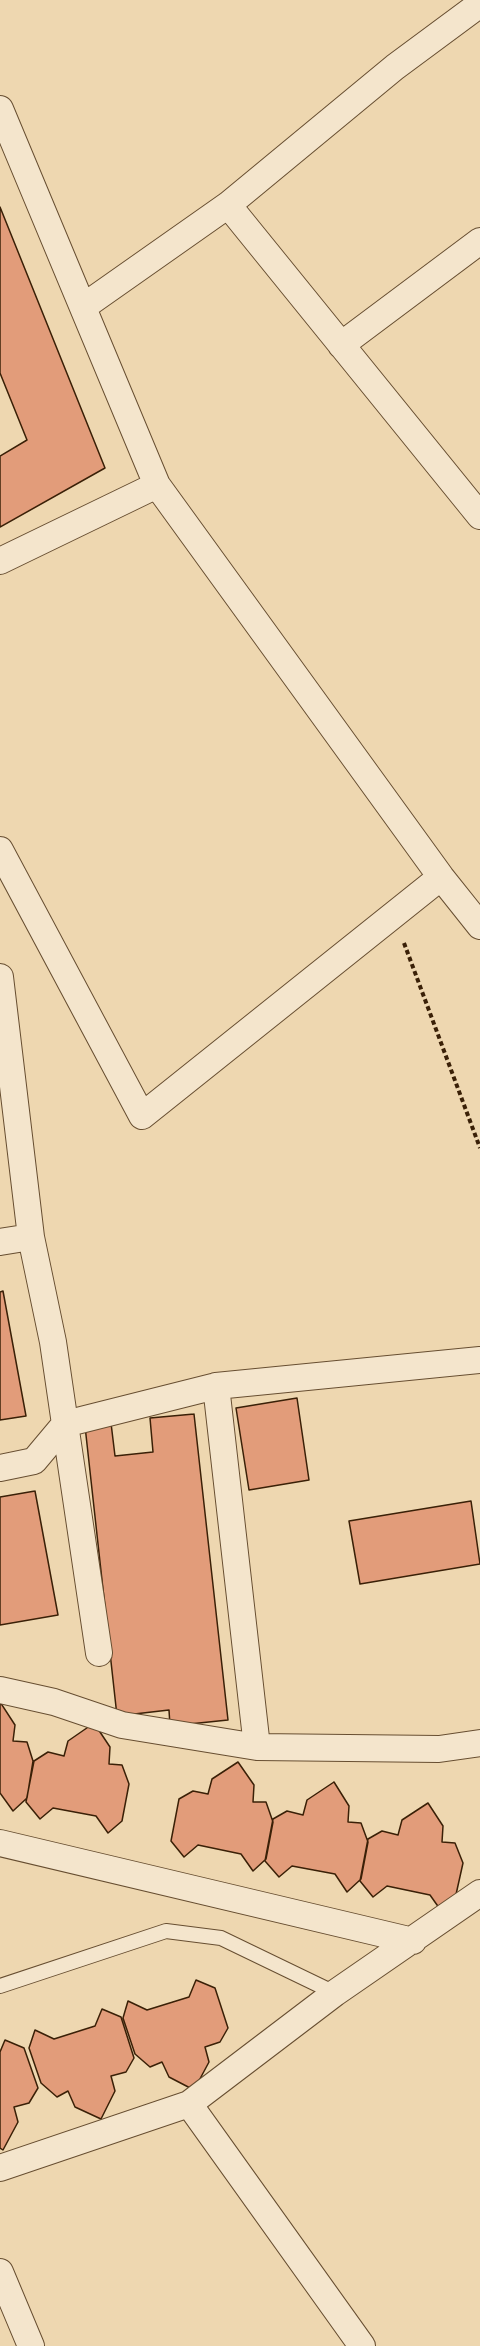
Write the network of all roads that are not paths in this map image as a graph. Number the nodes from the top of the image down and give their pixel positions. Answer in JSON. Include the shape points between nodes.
{"nodes":[{"id":1,"x":480,"y":4,"type":"edge"},
{"id":2,"x":0,"y":110,"type":"edge"},
{"id":3,"x":228,"y":205,"type":"junction"},
{"id":4,"x":480,"y":241,"type":"edge"},
{"id":5,"x":83,"y":308,"type":"junction"},
{"id":6,"x":341,"y":345,"type":"junction"},
{"id":7,"x":157,"y":485,"type":"junction"},
{"id":8,"x":480,"y":516,"type":"edge"},
{"id":9,"x":0,"y":561,"type":"edge"},
{"id":10,"x":0,"y":850,"type":"edge"},
{"id":11,"x":441,"y":877,"type":"junction"},
{"id":12,"x":480,"y":926,"type":"edge"},
{"id":13,"x":0,"y":977,"type":"edge"},
{"id":14,"x":31,"y":1237,"type":"junction"},
{"id":15,"x":0,"y":1242,"type":"edge"},
{"id":16,"x":480,"y":1360,"type":"edge"},
{"id":17,"x":216,"y":1386,"type":"junction"},
{"id":18,"x":65,"y":1424,"type":"junction"},
{"id":19,"x":0,"y":1468,"type":"edge"},
{"id":20,"x":99,"y":1653,"type":"dead end"},
{"id":21,"x":0,"y":1690,"type":"edge"},
{"id":22,"x":480,"y":1743,"type":"edge"},
{"id":23,"x":257,"y":1747,"type":"junction"},
{"id":24,"x":0,"y":1844,"type":"edge"},
{"id":25,"x":480,"y":1893,"type":"edge"},
{"id":26,"x":413,"y":1941,"type":"junction"},
{"id":27,"x":0,"y":1986,"type":"edge"},
{"id":28,"x":335,"y":1993,"type":"junction"},
{"id":29,"x":189,"y":2104,"type":"junction"},
{"id":30,"x":0,"y":2168,"type":"edge"},
{"id":31,"x":0,"y":2272,"type":"edge"},
{"id":32,"x":31,"y":2346,"type":"edge"},
{"id":33,"x":362,"y":2346,"type":"edge"}],
"edges":[{"from":1,"to":3,"type":"street","via":[[395,67]]},
{"from":2,"to":5,"type":"street"},
{"from":3,"to":5,"type":"street"},
{"from":3,"to":6,"type":"street"},
{"from":4,"to":6,"type":"street"},
{"from":5,"to":7,"type":"street"},
{"from":6,"to":8,"type":"street"},
{"from":7,"to":9,"type":"street"},
{"from":7,"to":11,"type":"street"},
{"from":10,"to":11,"type":"street","via":[[142,1116]]},
{"from":11,"to":12,"type":"street"},
{"from":13,"to":14,"type":"street"},
{"from":14,"to":15,"type":"street"},
{"from":14,"to":18,"type":"street"},
{"from":16,"to":17,"type":"street"},
{"from":17,"to":18,"type":"street"},
{"from":17,"to":23,"type":"street"},
{"from":18,"to":19,"type":"street","via":[[34,1461]]},
{"from":18,"to":20,"type":"street"},
{"from":21,"to":23,"type":"street","via":[[54,1702],[122,1725]]},
{"from":22,"to":23,"type":"street","via":[[439,1749]]},
{"from":24,"to":26,"type":"street"},
{"from":25,"to":26,"type":"street"},
{"from":26,"to":28,"type":"street"},
{"from":27,"to":28,"type":"lane","via":[[166,1931],[221,1938]]},
{"from":28,"to":29,"type":"street"},
{"from":29,"to":30,"type":"street"},
{"from":29,"to":33,"type":"street"},
{"from":31,"to":32,"type":"street"}]}
